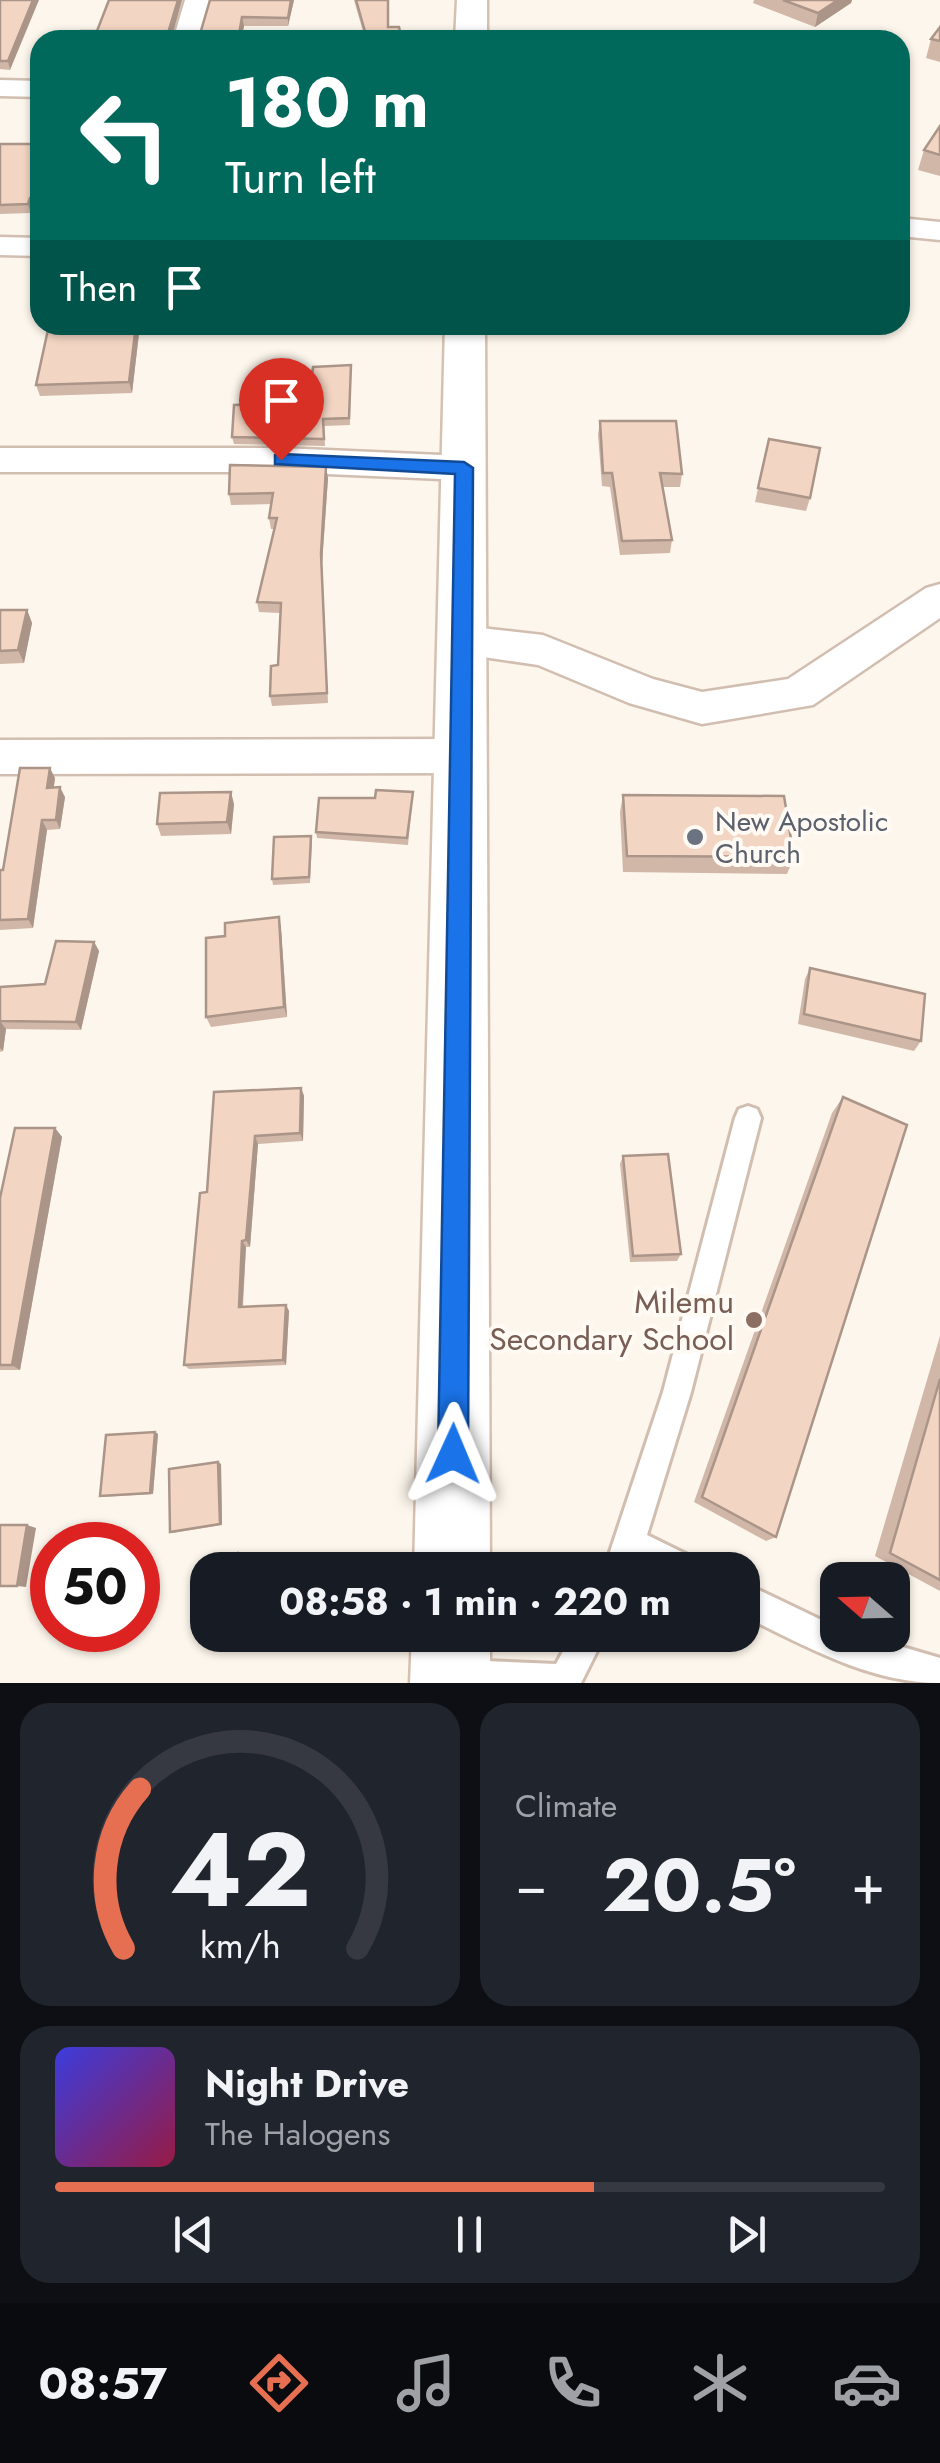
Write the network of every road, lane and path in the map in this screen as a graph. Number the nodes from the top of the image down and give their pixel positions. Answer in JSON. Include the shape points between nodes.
{"nodes":[{"id":1,"x":198,"y":0,"type":"edge"},
{"id":2,"x":472,"y":0,"type":"edge"},
{"id":3,"x":189,"y":30,"type":"edge"},
{"id":4,"x":471,"y":30,"type":"edge"},
{"id":5,"x":0,"y":88,"type":"edge"},
{"id":6,"x":30,"y":89,"type":"edge"},
{"id":7,"x":910,"y":228,"type":"edge"},
{"id":8,"x":940,"y":231,"type":"edge"},
{"id":9,"x":0,"y":246,"type":"edge"},
{"id":10,"x":30,"y":247,"type":"edge"},
{"id":11,"x":464,"y":335,"type":"edge"},
{"id":12,"x":0,"y":460,"type":"edge"},
{"id":13,"x":464,"y":468,"type":"junction"},
{"id":14,"x":940,"y":598,"type":"edge"},
{"id":15,"x":463,"y":641,"type":"junction"},
{"id":16,"x":461,"y":756,"type":"junction"},
{"id":17,"x":0,"y":757,"type":"edge"},
{"id":18,"x":748,"y":1118,"type":"dead end"},
{"id":19,"x":452,"y":1552,"type":"edge"},
{"id":20,"x":625,"y":1552,"type":"edge"},
{"id":21,"x":760,"y":1607,"type":"edge"},
{"id":22,"x":580,"y":1652,"type":"edge"},
{"id":23,"x":450,"y":1665,"type":"edge"},
{"id":24,"x":940,"y":1674,"type":"edge"}],
"edges":[{"from":1,"to":3,"type":"street"},
{"from":2,"to":4,"type":"main road"},
{"from":5,"to":6,"type":"street"},
{"from":7,"to":8,"type":"street"},
{"from":9,"to":10,"type":"street"},
{"from":11,"to":13,"type":"main road"},
{"from":12,"to":13,"type":"street"},
{"from":13,"to":15,"type":"main road"},
{"from":14,"to":15,"type":"street","via":[[798,694],[702,708],[542,650]]},
{"from":15,"to":16,"type":"main road"},
{"from":16,"to":17,"type":"street"},
{"from":16,"to":19,"type":"main road"},
{"from":18,"to":20,"type":"lane","via":[[677,1392]]},
{"from":21,"to":24,"type":"lane","via":[[832,1642]]},
{"from":22,"to":23,"type":"lane","via":[[565,1680]]}]}
